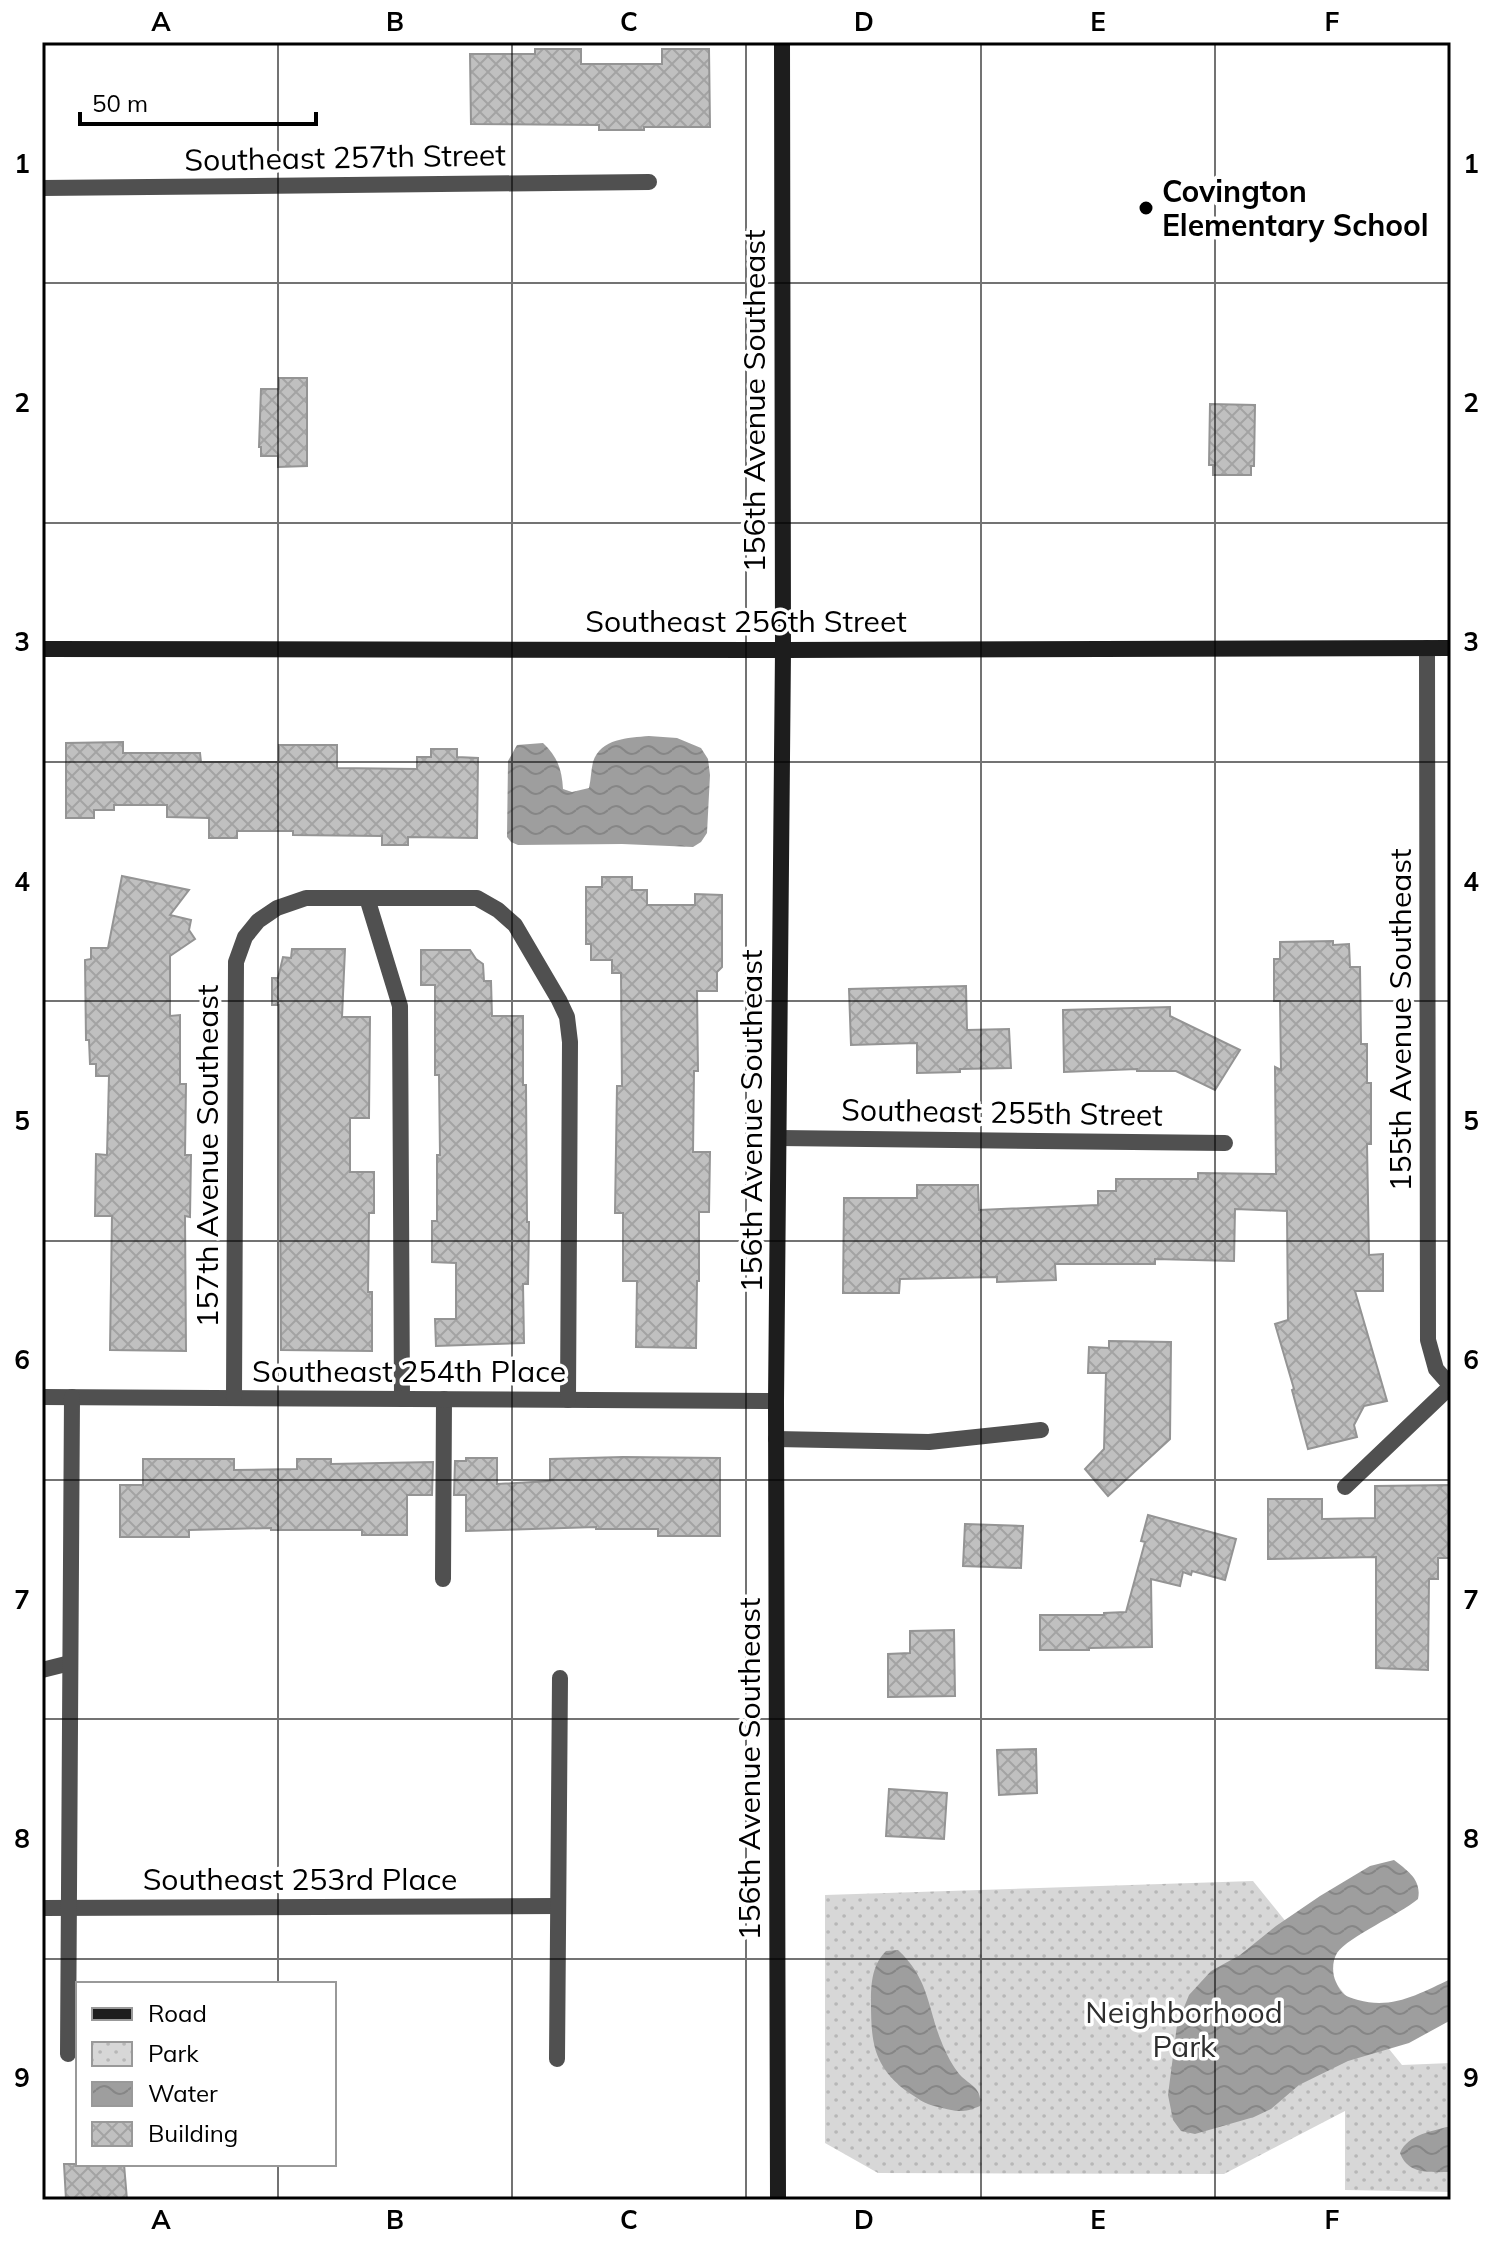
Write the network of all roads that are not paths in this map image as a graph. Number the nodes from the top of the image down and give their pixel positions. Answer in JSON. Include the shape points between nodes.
{"nodes":[{"id":1,"x":782,"y":42,"type":"edge"},
{"id":2,"x":649,"y":182,"type":"dead end"},
{"id":3,"x":42,"y":188,"type":"edge"},
{"id":4,"x":1427,"y":648,"type":"junction"},
{"id":5,"x":1451,"y":648,"type":"edge"},
{"id":6,"x":42,"y":649,"type":"edge"},
{"id":7,"x":783,"y":650,"type":"junction"},
{"id":8,"x":367,"y":898,"type":"junction"},
{"id":9,"x":779,"y":1138,"type":"junction"},
{"id":10,"x":1225,"y":1143,"type":"dead end"},
{"id":11,"x":1451,"y":1386,"type":"edge"},
{"id":12,"x":42,"y":1397,"type":"edge"},
{"id":13,"x":72,"y":1397,"type":"junction"},
{"id":14,"x":234,"y":1398,"type":"junction"},
{"id":15,"x":402,"y":1399,"type":"junction"},
{"id":16,"x":444,"y":1399,"type":"junction"},
{"id":17,"x":568,"y":1400,"type":"junction"},
{"id":18,"x":776,"y":1401,"type":"junction"},
{"id":19,"x":1041,"y":1430,"type":"dead end"},
{"id":20,"x":776,"y":1439,"type":"junction"},
{"id":21,"x":1345,"y":1487,"type":"dead end"},
{"id":22,"x":443,"y":1579,"type":"dead end"},
{"id":23,"x":70,"y":1663,"type":"junction"},
{"id":24,"x":42,"y":1670,"type":"edge"},
{"id":25,"x":560,"y":1678,"type":"dead end"},
{"id":26,"x":558,"y":1906,"type":"junction"},
{"id":27,"x":42,"y":1908,"type":"edge"},
{"id":28,"x":69,"y":1908,"type":"junction"},
{"id":29,"x":68,"y":2054,"type":"dead end"},
{"id":30,"x":557,"y":2059,"type":"dead end"},
{"id":31,"x":778,"y":2200,"type":"edge"}],
"edges":[{"from":1,"to":7,"type":"street","name":"156th Avenue Southeast"},
{"from":2,"to":3,"type":"street","name":"Southeast 257th Street"},
{"from":4,"to":5,"type":"street","name":"Southeast 256th Street"},
{"from":4,"to":7,"type":"street","name":"Southeast 256th Street"},
{"from":4,"to":11,"type":"street","name":"155th Avenue Southeast","via":[[1428,1340],[1436,1369]]},
{"from":6,"to":7,"type":"street","name":"Southeast 256th Street"},
{"from":7,"to":9,"type":"street","name":"156th Avenue Southeast"},
{"from":8,"to":14,"type":"street","name":"157th Avenue Southeast","via":[[306,898],[277,908],[245,937],[236,962]]},
{"from":8,"to":15,"type":"street","via":[[400,1006]]},
{"from":8,"to":17,"type":"street","via":[[477,898],[498,910],[515,925],[567,1017]]},
{"from":9,"to":10,"type":"street","name":"Southeast 255th Street"},
{"from":9,"to":18,"type":"street","name":"156th Avenue Southeast"},
{"from":11,"to":21,"type":"street"},
{"from":12,"to":13,"type":"street","name":"Southeast 254th Place"},
{"from":13,"to":14,"type":"street","name":"Southeast 254th Place"},
{"from":13,"to":23,"type":"street"},
{"from":14,"to":15,"type":"street","name":"Southeast 254th Place"},
{"from":15,"to":16,"type":"street","name":"Southeast 254th Place"},
{"from":16,"to":17,"type":"street","name":"Southeast 254th Place"},
{"from":16,"to":22,"type":"street"},
{"from":17,"to":18,"type":"street","name":"Southeast 254th Place"},
{"from":18,"to":20,"type":"street","name":"156th Avenue Southeast"},
{"from":19,"to":20,"type":"street","via":[[929,1442]]},
{"from":20,"to":31,"type":"street","name":"156th Avenue Southeast"},
{"from":23,"to":24,"type":"street"},
{"from":23,"to":28,"type":"street"},
{"from":25,"to":26,"type":"street"},
{"from":26,"to":28,"type":"street","name":"Southeast 253rd Place"},
{"from":26,"to":30,"type":"street"},
{"from":27,"to":28,"type":"street","name":"Southeast 253rd Place"},
{"from":28,"to":29,"type":"street"}]}
